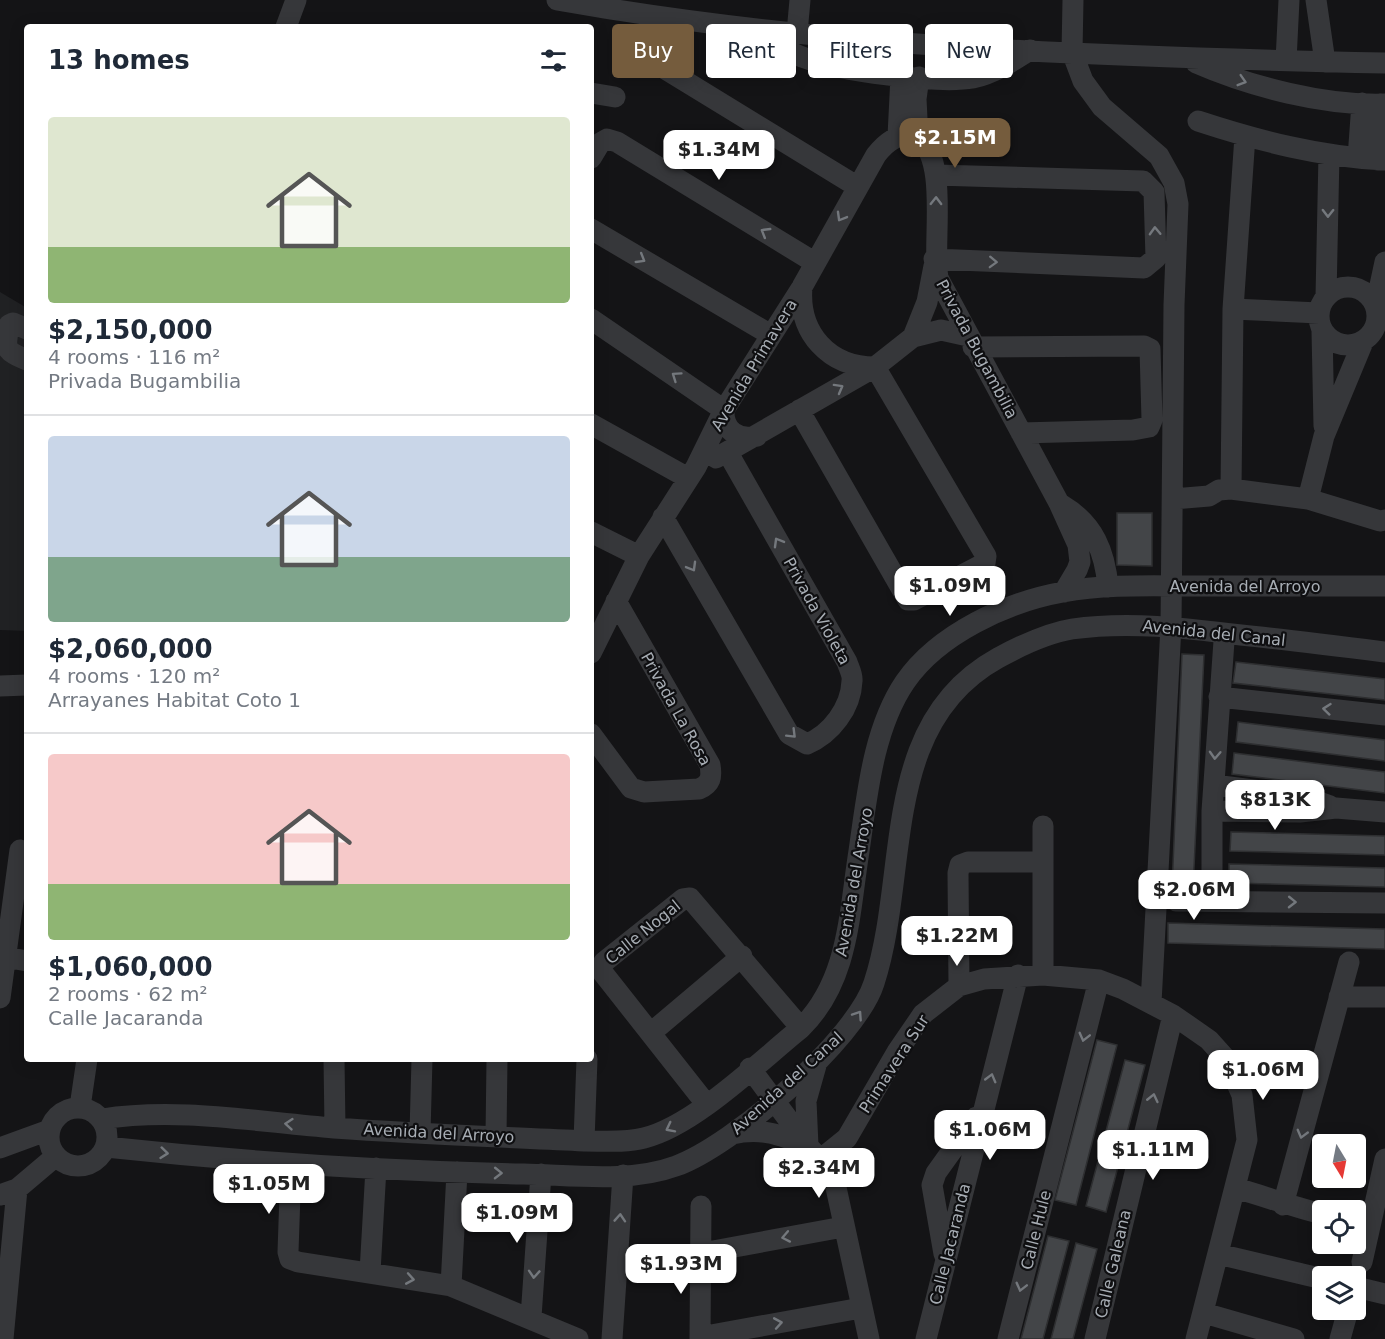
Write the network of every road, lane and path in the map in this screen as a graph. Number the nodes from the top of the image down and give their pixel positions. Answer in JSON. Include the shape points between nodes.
{"nodes":[{"id":1,"x":296,"y":0,"type":"edge"},
{"id":2,"x":557,"y":0,"type":"edge"},
{"id":3,"x":800,"y":0,"type":"edge"},
{"id":4,"x":1073,"y":0,"type":"edge"},
{"id":5,"x":1289,"y":0,"type":"edge"},
{"id":6,"x":1316,"y":0,"type":"edge"},
{"id":7,"x":578,"y":2,"type":"edge"},
{"id":8,"x":287,"y":24,"type":"edge"},
{"id":9,"x":719,"y":24,"type":"edge"},
{"id":10,"x":797,"y":33,"type":"joint"},
{"id":11,"x":1030,"y":50,"type":"junction"},
{"id":12,"x":1072,"y":52,"type":"junction"},
{"id":13,"x":1187,"y":59,"type":"junction"},
{"id":14,"x":1286,"y":61,"type":"junction"},
{"id":15,"x":1325,"y":62,"type":"junction"},
{"id":16,"x":1385,"y":63,"type":"edge"},
{"id":17,"x":913,"y":76,"type":"edge"},
{"id":18,"x":680,"y":78,"type":"edge"},
{"id":19,"x":910,"y":78,"type":"edge"},
{"id":20,"x":594,"y":94,"type":"edge"},
{"id":21,"x":615,"y":97,"type":"dead end"},
{"id":22,"x":1376,"y":103,"type":"edge"},
{"id":23,"x":1198,"y":121,"type":"dead end"},
{"id":24,"x":1245,"y":136,"type":"junction"},
{"id":25,"x":908,"y":137,"type":"junction"},
{"id":26,"x":594,"y":153,"type":"edge"},
{"id":27,"x":1329,"y":154,"type":"junction"},
{"id":28,"x":1374,"y":159,"type":"edge"},
{"id":29,"x":936,"y":175,"type":"junction"},
{"id":30,"x":858,"y":187,"type":"junction"},
{"id":31,"x":594,"y":231,"type":"edge"},
{"id":32,"x":934,"y":260,"type":"junction"},
{"id":33,"x":1385,"y":261,"type":"edge"},
{"id":34,"x":814,"y":262,"type":"junction"},
{"id":35,"x":802,"y":287,"type":"junction"},
{"id":36,"x":1233,"y":309,"type":"junction"},
{"id":37,"x":1322,"y":313,"type":"junction"},
{"id":38,"x":1380,"y":313,"type":"edge"},
{"id":39,"x":594,"y":321,"type":"edge"},
{"id":40,"x":24,"y":328,"type":"edge"},
{"id":41,"x":771,"y":335,"type":"junction"},
{"id":42,"x":914,"y":337,"type":"junction"},
{"id":43,"x":971,"y":342,"type":"junction"},
{"id":44,"x":1363,"y":342,"type":"junction"},
{"id":45,"x":24,"y":359,"type":"edge"},
{"id":46,"x":875,"y":367,"type":"junction"},
{"id":47,"x":724,"y":410,"type":"junction"},
{"id":48,"x":799,"y":410,"type":"junction"},
{"id":49,"x":594,"y":425,"type":"edge"},
{"id":50,"x":1021,"y":433,"type":"junction"},
{"id":51,"x":757,"y":436,"type":"junction"},
{"id":52,"x":1324,"y":436,"type":"junction"},
{"id":53,"x":728,"y":453,"type":"junction"},
{"id":54,"x":692,"y":473,"type":"junction"},
{"id":55,"x":1225,"y":489,"type":"junction"},
{"id":56,"x":1173,"y":492,"type":"junction"},
{"id":57,"x":1308,"y":499,"type":"junction"},
{"id":58,"x":1059,"y":503,"type":"junction"},
{"id":59,"x":663,"y":517,"type":"junction"},
{"id":60,"x":1385,"y":520,"type":"edge"},
{"id":61,"x":594,"y":534,"type":"edge"},
{"id":62,"x":639,"y":556,"type":"junction"},
{"id":63,"x":1171,"y":586,"type":"junction"},
{"id":64,"x":1385,"y":586,"type":"edge"},
{"id":65,"x":1108,"y":587,"type":"junction"},
{"id":66,"x":1064,"y":592,"type":"junction"},
{"id":67,"x":616,"y":601,"type":"junction"},
{"id":68,"x":1171,"y":626,"type":"junction"},
{"id":69,"x":595,"y":631,"type":"edge"},
{"id":70,"x":1224,"y":641,"type":"dead end"},
{"id":71,"x":1385,"y":652,"type":"edge"},
{"id":72,"x":24,"y":685,"type":"edge"},
{"id":73,"x":0,"y":686,"type":"edge"},
{"id":74,"x":1219,"y":697,"type":"junction"},
{"id":75,"x":1385,"y":716,"type":"edge"},
{"id":76,"x":594,"y":738,"type":"edge"},
{"id":77,"x":1214,"y":785,"type":"junction"},
{"id":78,"x":1336,"y":808,"type":"junction"},
{"id":79,"x":1212,"y":811,"type":"junction"},
{"id":80,"x":1385,"y":812,"type":"edge"},
{"id":81,"x":1043,"y":826,"type":"dead end"},
{"id":82,"x":20,"y":850,"type":"dead end"},
{"id":83,"x":1043,"y":862,"type":"junction"},
{"id":84,"x":8,"y":874,"type":"edge"},
{"id":85,"x":1176,"y":901,"type":"dead end"},
{"id":86,"x":1212,"y":901,"type":"junction"},
{"id":87,"x":1385,"y":903,"type":"edge"},
{"id":88,"x":742,"y":956,"type":"junction"},
{"id":89,"x":16,"y":958,"type":"edge"},
{"id":90,"x":1349,"y":962,"type":"dead end"},
{"id":91,"x":1018,"y":975,"type":"junction"},
{"id":92,"x":1043,"y":975,"type":"junction"},
{"id":93,"x":1099,"y":981,"type":"junction"},
{"id":94,"x":959,"y":986,"type":"junction"},
{"id":95,"x":1339,"y":997,"type":"junction"},
{"id":96,"x":1385,"y":997,"type":"edge"},
{"id":97,"x":0,"y":999,"type":"edge"},
{"id":98,"x":1151,"y":1003,"type":"junction"},
{"id":99,"x":1173,"y":1015,"type":"junction"},
{"id":100,"x":801,"y":1028,"type":"junction"},
{"id":101,"x":652,"y":1032,"type":"junction"},
{"id":102,"x":819,"y":1058,"type":"junction"},
{"id":103,"x":87,"y":1062,"type":"edge"},
{"id":104,"x":334,"y":1062,"type":"edge"},
{"id":105,"x":422,"y":1062,"type":"edge"},
{"id":106,"x":497,"y":1062,"type":"edge"},
{"id":107,"x":587,"y":1062,"type":"edge"},
{"id":108,"x":750,"y":1068,"type":"junction"},
{"id":109,"x":781,"y":1093,"type":"junction"},
{"id":110,"x":707,"y":1105,"type":"junction"},
{"id":111,"x":81,"y":1107,"type":"junction"},
{"id":112,"x":984,"y":1107,"type":"junction"},
{"id":113,"x":102,"y":1119,"type":"junction"},
{"id":114,"x":335,"y":1128,"type":"junction"},
{"id":115,"x":49,"y":1130,"type":"junction"},
{"id":116,"x":420,"y":1133,"type":"junction"},
{"id":117,"x":732,"y":1134,"type":"junction"},
{"id":118,"x":496,"y":1136,"type":"junction"},
{"id":119,"x":584,"y":1141,"type":"junction"},
{"id":120,"x":106,"y":1147,"type":"junction"},
{"id":121,"x":0,"y":1148,"type":"edge"},
{"id":122,"x":814,"y":1153,"type":"junction"},
{"id":123,"x":56,"y":1156,"type":"junction"},
{"id":124,"x":1385,"y":1159,"type":"edge"},
{"id":125,"x":291,"y":1164,"type":"junction"},
{"id":126,"x":376,"y":1168,"type":"junction"},
{"id":127,"x":457,"y":1173,"type":"junction"},
{"id":128,"x":541,"y":1174,"type":"junction"},
{"id":129,"x":622,"y":1174,"type":"junction"},
{"id":130,"x":9,"y":1192,"type":"edge"},
{"id":131,"x":1234,"y":1193,"type":"junction"},
{"id":132,"x":1283,"y":1205,"type":"junction"},
{"id":133,"x":701,"y":1206,"type":"dead end"},
{"id":134,"x":1312,"y":1212,"type":"edge"},
{"id":135,"x":1366,"y":1215,"type":"edge"},
{"id":136,"x":843,"y":1227,"type":"junction"},
{"id":137,"x":702,"y":1253,"type":"junction"},
{"id":138,"x":1218,"y":1254,"type":"junction"},
{"id":139,"x":1362,"y":1254,"type":"edge"},
{"id":140,"x":945,"y":1260,"type":"junction"},
{"id":141,"x":1362,"y":1262,"type":"dead end"},
{"id":142,"x":370,"y":1272,"type":"junction"},
{"id":143,"x":1312,"y":1276,"type":"edge"},
{"id":144,"x":451,"y":1286,"type":"junction"},
{"id":145,"x":1366,"y":1289,"type":"edge"},
{"id":146,"x":1385,"y":1294,"type":"edge"},
{"id":147,"x":861,"y":1308,"type":"junction"},
{"id":148,"x":1204,"y":1313,"type":"junction"},
{"id":149,"x":531,"y":1317,"type":"junction"},
{"id":150,"x":1346,"y":1320,"type":"edge"},
{"id":151,"x":1259,"y":1334,"type":"edge"},
{"id":152,"x":700,"y":1338,"type":"edge"},
{"id":153,"x":3,"y":1339,"type":"edge"},
{"id":154,"x":578,"y":1339,"type":"edge"},
{"id":155,"x":612,"y":1339,"type":"edge"},
{"id":156,"x":868,"y":1339,"type":"edge"},
{"id":157,"x":926,"y":1339,"type":"edge"},
{"id":158,"x":1008,"y":1339,"type":"edge"},
{"id":159,"x":1095,"y":1339,"type":"edge"},
{"id":160,"x":1196,"y":1339,"type":"edge"},
{"id":161,"x":1294,"y":1339,"type":"edge"},
{"id":162,"x":1341,"y":1339,"type":"edge"}],
"edges":[{"from":1,"to":8,"type":"street"},
{"from":2,"to":7,"type":"street"},
{"from":3,"to":10,"type":"street"},
{"from":4,"to":12,"type":"street"},
{"from":5,"to":14,"type":"street"},
{"from":6,"to":15,"type":"street"},
{"from":7,"to":9,"type":"street"},
{"from":10,"to":11,"type":"street"},
{"from":11,"to":12,"type":"street"},
{"from":11,"to":17,"type":"street","via":[[980,76]]},
{"from":12,"to":13,"type":"street"},
{"from":12,"to":56,"type":"street","via":[[1088,90],[1159,156],[1170,173],[1176,194]]},
{"from":13,"to":14,"type":"street"},
{"from":13,"to":22,"type":"street","one_way":true,"via":[[1267,88],[1303,96]]},
{"from":14,"to":15,"type":"street"},
{"from":15,"to":16,"type":"street"},
{"from":18,"to":30,"type":"street"},
{"from":19,"to":25,"type":"street"},
{"from":20,"to":21,"type":"street"},
{"from":22,"to":28,"type":"street"},
{"from":23,"to":24,"type":"street"},
{"from":24,"to":27,"type":"street"},
{"from":24,"to":36,"type":"street"},
{"from":25,"to":29,"type":"street","name":"Privada Bugambilia","via":[[930,152]]},
{"from":25,"to":30,"type":"street","name":"Avenida Primavera","via":[[881,149]]},
{"from":34,"to":26,"type":"street","one_way":true,"via":[[617,142],[606,139]]},
{"from":27,"to":28,"type":"street"},
{"from":27,"to":37,"type":"street","one_way":true},
{"from":32,"to":29,"type":"street","name":"Privada Bugambilia","one_way":true},
{"from":32,"to":29,"type":"street","one_way":true,"via":[[1144,268],[1156,258],[1154,192],[1143,180]]},
{"from":30,"to":34,"type":"street","name":"Avenida Primavera","one_way":true},
{"from":31,"to":41,"type":"street","one_way":true},
{"from":32,"to":42,"type":"street","via":[[927,302]]},
{"from":32,"to":43,"type":"street","name":"Privada Bugambilia","via":[[938,278]]},
{"from":33,"to":38,"type":"street"},
{"from":34,"to":35,"type":"street","name":"Avenida Primavera"},
{"from":35,"to":41,"type":"street","name":"Avenida Primavera"},
{"from":35,"to":46,"type":"street","via":[[803,318],[819,345],[844,363]]},
{"from":36,"to":37,"type":"street"},
{"from":36,"to":55,"type":"street"},
{"from":37,"to":38,"type":"street","via":[[1335,289],[1347,286],[1369,294]]},
{"from":37,"to":44,"type":"street","via":[[1330,339],[1340,344]]},
{"from":37,"to":52,"type":"street"},
{"from":38,"to":44,"type":"street","via":[[1373,331]]},
{"from":47,"to":39,"type":"street","one_way":true},
{"from":40,"to":45,"type":"street","via":[[9,325],[6,346],[9,352]]},
{"from":41,"to":47,"type":"street","name":"Avenida Primavera"},
{"from":42,"to":43,"type":"street","via":[[941,330]]},
{"from":42,"to":46,"type":"street"},
{"from":43,"to":50,"type":"street","name":"Privada Bugambilia"},
{"from":43,"to":50,"type":"street","via":[[1144,346],[1150,350],[1149,427]]},
{"from":44,"to":52,"type":"street"},
{"from":48,"to":46,"type":"street","one_way":true},
{"from":46,"to":48,"type":"street","via":[[986,556],[983,565],[908,600]]},
{"from":47,"to":51,"type":"street","via":[[725,422],[733,433],[745,438]]},
{"from":47,"to":54,"type":"street","name":"Avenida Primavera"},
{"from":48,"to":51,"type":"street"},
{"from":49,"to":54,"type":"street"},
{"from":50,"to":58,"type":"street","name":"Privada Bugambilia"},
{"from":51,"to":53,"type":"street"},
{"from":52,"to":57,"type":"street"},
{"from":53,"to":54,"type":"street"},
{"from":59,"to":53,"type":"street","name":"Privada Violeta","one_way":true,"via":[[789,734],[807,744],[819,739],[843,711],[852,680],[847,662]]},
{"from":54,"to":59,"type":"street","name":"Avenida Primavera"},
{"from":55,"to":56,"type":"street","via":[[1208,484]]},
{"from":55,"to":57,"type":"street"},
{"from":56,"to":63,"type":"street"},
{"from":57,"to":60,"type":"street"},
{"from":58,"to":65,"type":"street","name":"Privada Bugambilia","via":[[1080,518],[1095,537],[1105,560]]},
{"from":58,"to":66,"type":"street","name":"Privada Bugambilia","via":[[1080,553],[1077,570]]},
{"from":59,"to":62,"type":"street","name":"Avenida Primavera"},
{"from":61,"to":62,"type":"street"},
{"from":62,"to":67,"type":"street","name":"Avenida Primavera"},
{"from":63,"to":64,"type":"street","name":"Avenida del Arroyo"},
{"from":63,"to":65,"type":"street","name":"Avenida del Arroyo"},
{"from":63,"to":68,"type":"street"},
{"from":65,"to":66,"type":"street","name":"Avenida del Arroyo"},
{"from":66,"to":100,"type":"street","name":"Avenida del Arroyo","via":[[1007,609],[969,628],[932,652],[904,683],[876,755],[843,954],[826,997]]},
{"from":67,"to":69,"type":"street","name":"Avenida Primavera"},
{"from":67,"to":76,"type":"street","name":"Privada La Rosa","via":[[710,765],[710,780],[699,789],[644,792],[631,788]]},
{"from":68,"to":71,"type":"street","name":"Avenida del Canal"},
{"from":68,"to":98,"type":"street"},
{"from":102,"to":68,"type":"street","name":"Avenida del Canal","one_way":true,"via":[[856,1019],[873,986],[883,946],[901,822],[921,741],[944,702],[976,670],[1014,649],[1067,630]]},
{"from":70,"to":74,"type":"street"},
{"from":72,"to":73,"type":"street"},
{"from":75,"to":74,"type":"street","one_way":true},
{"from":74,"to":77,"type":"street","one_way":true},
{"from":77,"to":78,"type":"street","via":[[1302,796]]},
{"from":77,"to":79,"type":"street"},
{"from":78,"to":79,"type":"street","via":[[1300,812]]},
{"from":78,"to":80,"type":"street"},
{"from":79,"to":86,"type":"street"},
{"from":81,"to":83,"type":"street"},
{"from":82,"to":84,"type":"street"},
{"from":83,"to":92,"type":"street"},
{"from":83,"to":94,"type":"street","via":[[960,865]]},
{"from":84,"to":89,"type":"street"},
{"from":85,"to":86,"type":"street"},
{"from":86,"to":87,"type":"street","one_way":true},
{"from":88,"to":100,"type":"street","name":"Calle Nogal"},
{"from":88,"to":101,"type":"street"},
{"from":88,"to":101,"type":"street","name":"Calle Nogal","via":[[690,898],[683,899],[604,962],[603,973]]},
{"from":89,"to":97,"type":"street"},
{"from":90,"to":95,"type":"street"},
{"from":91,"to":92,"type":"street","name":"Primavera Sur"},
{"from":91,"to":94,"type":"street","name":"Primavera Sur"},
{"from":112,"to":91,"type":"street","name":"Calle Jacaranda","one_way":true},
{"from":92,"to":93,"type":"street","name":"Primavera Sur"},
{"from":93,"to":98,"type":"street","name":"Primavera Sur"},
{"from":93,"to":158,"type":"street","name":"Calle Hule","one_way":true},
{"from":94,"to":122,"type":"street","name":"Primavera Sur","via":[[923,1014],[848,1138]]},
{"from":95,"to":96,"type":"street"},
{"from":95,"to":132,"type":"street","one_way":true},
{"from":98,"to":99,"type":"street","name":"Primavera Sur"},
{"from":99,"to":131,"type":"street","name":"Primavera Sur","via":[[1218,1049],[1242,1095],[1247,1140]]},
{"from":159,"to":99,"type":"street","name":"Calle Galeana","one_way":true},
{"from":100,"to":108,"type":"street","name":"Avenida del Arroyo"},
{"from":101,"to":110,"type":"street","name":"Calle Nogal"},
{"from":102,"to":109,"type":"street","name":"Avenida del Canal"},
{"from":102,"to":122,"type":"street","via":[[806,1101]]},
{"from":103,"to":111,"type":"street"},
{"from":104,"to":114,"type":"street"},
{"from":105,"to":116,"type":"street"},
{"from":106,"to":118,"type":"street"},
{"from":107,"to":119,"type":"street"},
{"from":108,"to":109,"type":"street"},
{"from":108,"to":110,"type":"street","name":"Avenida del Arroyo"},
{"from":109,"to":117,"type":"street","name":"Avenida del Canal"},
{"from":109,"to":122,"type":"street"},
{"from":110,"to":119,"type":"street","name":"Avenida del Arroyo","one_way":true,"via":[[675,1126],[643,1138]]},
{"from":111,"to":113,"type":"street"},
{"from":111,"to":115,"type":"street","via":[[60,1113]]},
{"from":112,"to":140,"type":"street","name":"Calle Jacaranda"},
{"from":112,"to":140,"type":"street","via":[[936,1173],[932,1185]]},
{"from":114,"to":113,"type":"street","name":"Avenida del Arroyo","one_way":true,"via":[[169,1114]]},
{"from":113,"to":120,"type":"street"},
{"from":114,"to":116,"type":"street","name":"Avenida del Arroyo"},
{"from":115,"to":121,"type":"street"},
{"from":115,"to":123,"type":"street","via":[[49,1144]]},
{"from":116,"to":118,"type":"street","name":"Avenida del Arroyo"},
{"from":117,"to":122,"type":"street","via":[[768,1131]]},
{"from":117,"to":129,"type":"street","name":"Avenida del Canal","via":[[672,1168]]},
{"from":118,"to":119,"type":"street","name":"Avenida del Arroyo"},
{"from":120,"to":123,"type":"street","via":[[100,1157],[77,1167]]},
{"from":120,"to":125,"type":"street","name":"Avenida del Canal","one_way":true},
{"from":122,"to":136,"type":"street","via":[[830,1170]]},
{"from":123,"to":130,"type":"street"},
{"from":124,"to":135,"type":"street"},
{"from":125,"to":126,"type":"street","name":"Avenida del Canal"},
{"from":125,"to":142,"type":"street","via":[[290,1259]]},
{"from":126,"to":127,"type":"street","name":"Avenida del Canal"},
{"from":126,"to":142,"type":"street"},
{"from":127,"to":128,"type":"street","name":"Avenida del Canal","one_way":true},
{"from":127,"to":144,"type":"street"},
{"from":128,"to":129,"type":"street","name":"Avenida del Canal"},
{"from":128,"to":149,"type":"street","one_way":true},
{"from":155,"to":129,"type":"street","one_way":true},
{"from":130,"to":153,"type":"street"},
{"from":131,"to":132,"type":"street","via":[[1271,1207]]},
{"from":131,"to":138,"type":"street","name":"Primavera Sur"},
{"from":132,"to":134,"type":"street"},
{"from":133,"to":137,"type":"street"},
{"from":136,"to":137,"type":"street","one_way":true},
{"from":136,"to":147,"type":"street"},
{"from":137,"to":152,"type":"street"},
{"from":138,"to":143,"type":"street"},
{"from":138,"to":148,"type":"street","name":"Primavera Sur"},
{"from":139,"to":141,"type":"street"},
{"from":140,"to":157,"type":"street","name":"Calle Jacaranda"},
{"from":142,"to":144,"type":"street","one_way":true},
{"from":144,"to":149,"type":"street"},
{"from":145,"to":146,"type":"street"},
{"from":152,"to":147,"type":"street","one_way":true},
{"from":147,"to":156,"type":"street"},
{"from":148,"to":151,"type":"street"},
{"from":148,"to":160,"type":"street","name":"Primavera Sur"},
{"from":149,"to":154,"type":"street"},
{"from":150,"to":162,"type":"street"},
{"from":151,"to":161,"type":"street"}]}
